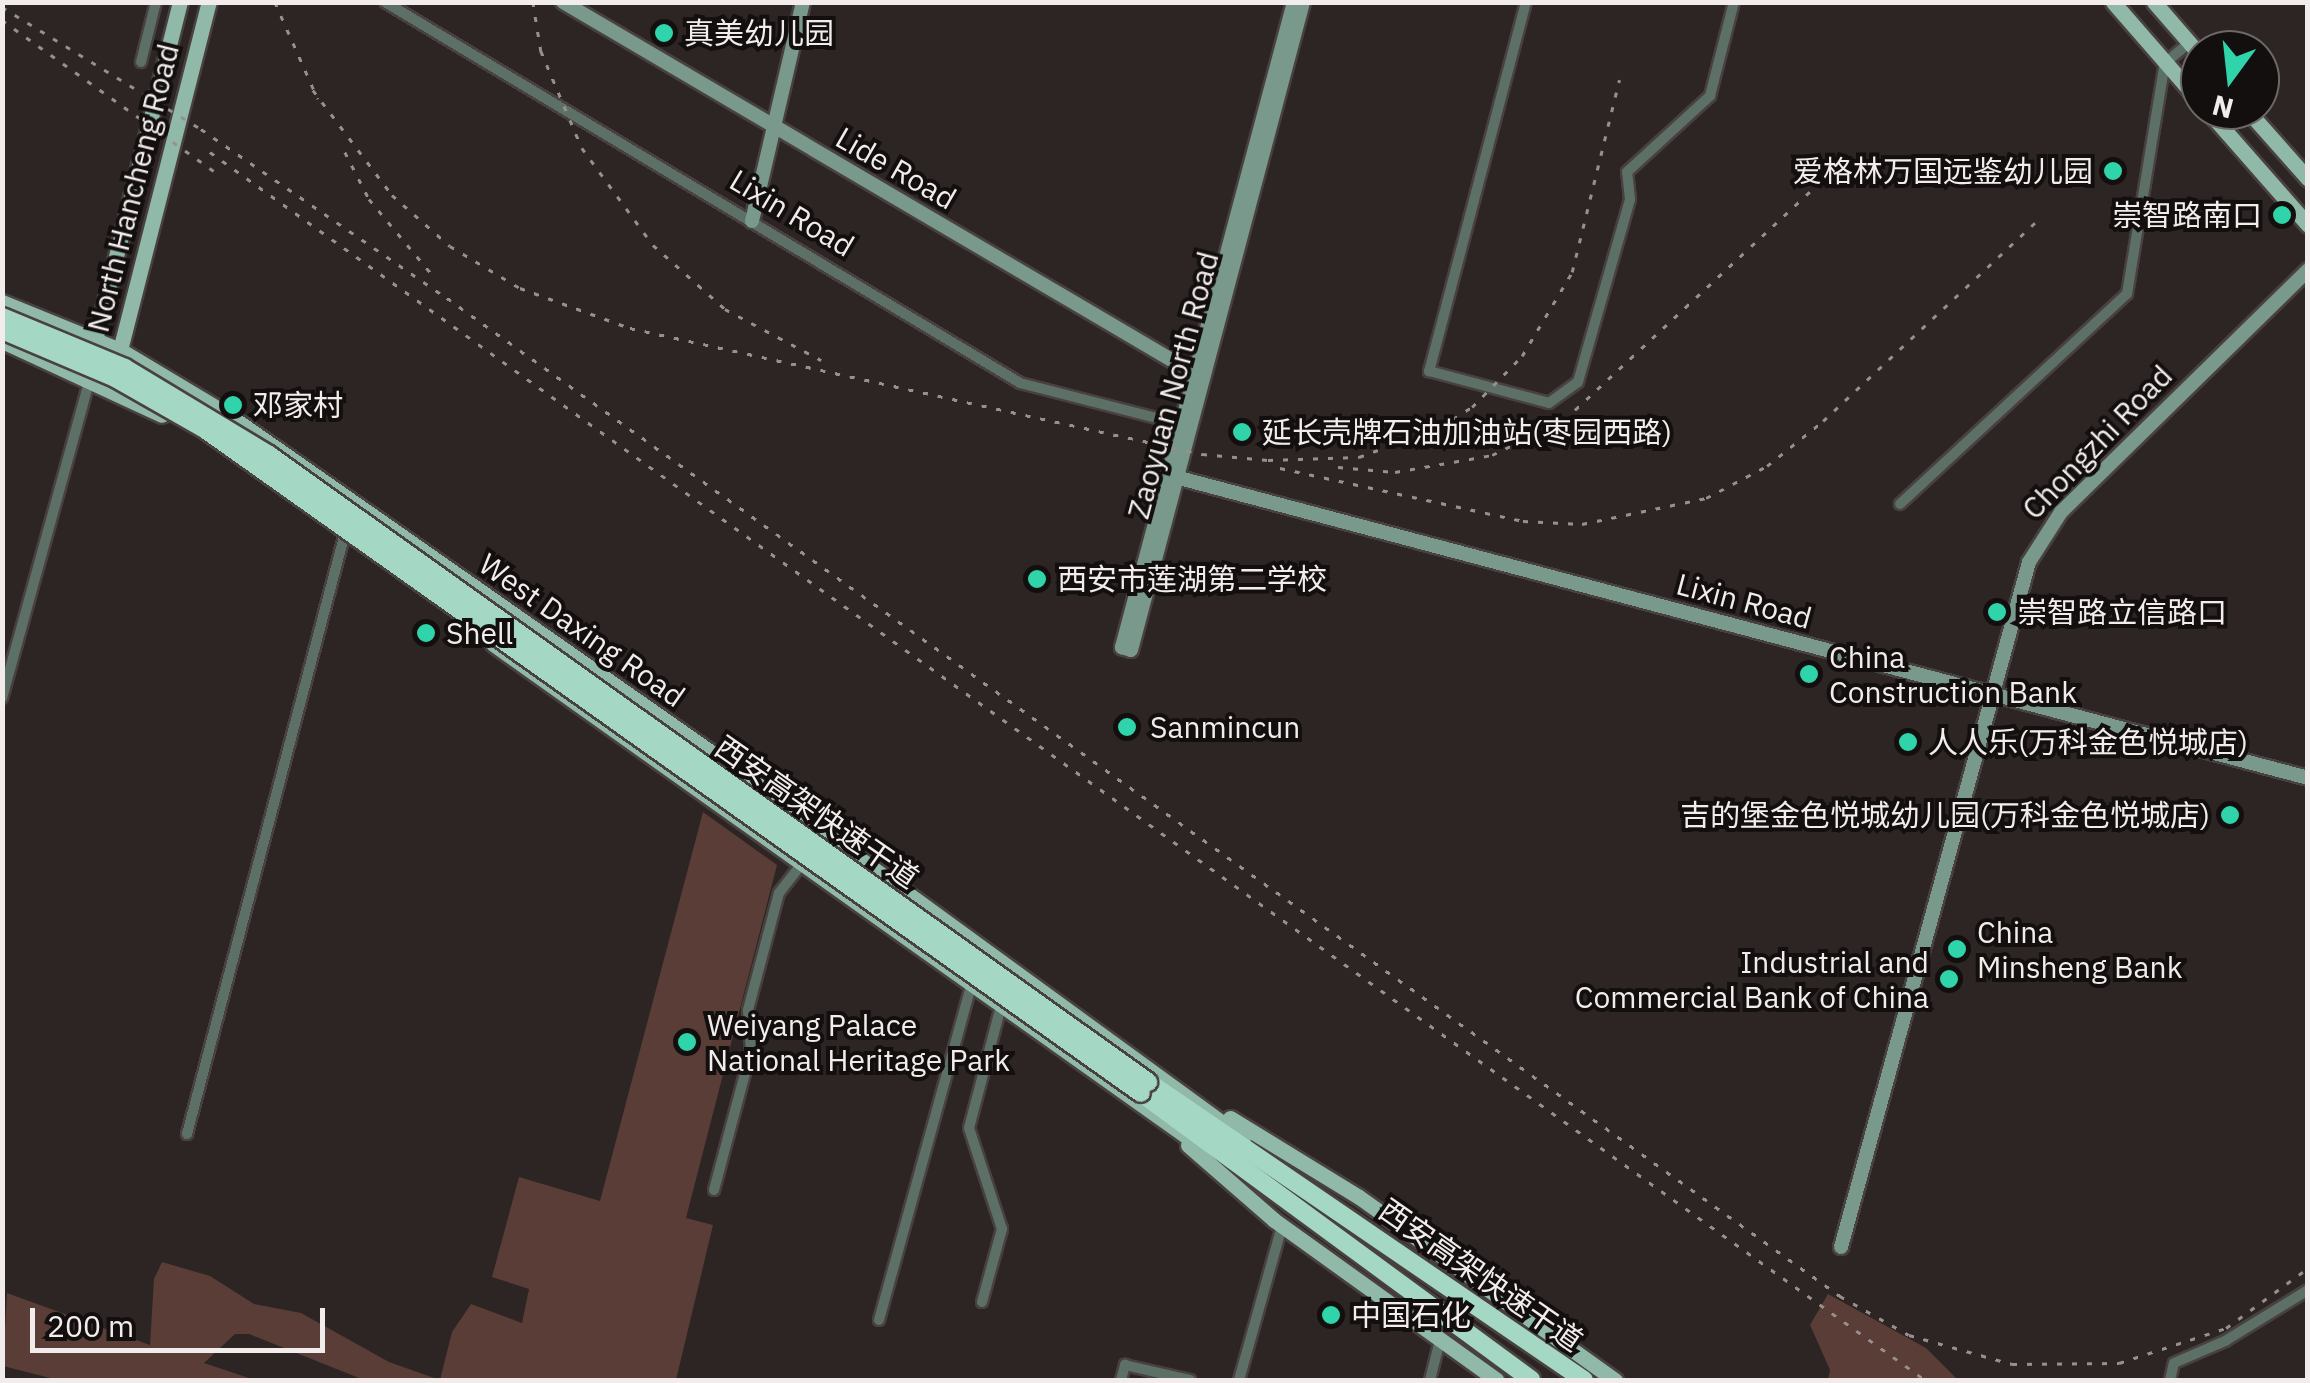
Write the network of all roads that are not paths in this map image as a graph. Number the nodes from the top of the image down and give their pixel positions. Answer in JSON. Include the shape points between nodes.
{"nodes":[{"id":1,"x":156,"y":2,"type":"edge"},
{"id":2,"x":180,"y":2,"type":"edge"},
{"id":3,"x":209,"y":2,"type":"edge"},
{"id":4,"x":384,"y":2,"type":"edge"},
{"id":5,"x":563,"y":2,"type":"edge"},
{"id":6,"x":803,"y":2,"type":"edge"},
{"id":7,"x":1294,"y":2,"type":"edge"},
{"id":8,"x":1303,"y":2,"type":"edge"},
{"id":9,"x":1526,"y":2,"type":"edge"},
{"id":10,"x":1734,"y":2,"type":"edge"},
{"id":11,"x":2113,"y":2,"type":"edge"},
{"id":12,"x":2154,"y":2,"type":"edge"},
{"id":13,"x":2180,"y":32,"type":"edge"},
{"id":14,"x":2180,"y":56,"type":"edge"},
{"id":15,"x":140,"y":62,"type":"dead end"},
{"id":16,"x":2165,"y":63,"type":"junction"},
{"id":17,"x":2180,"y":80,"type":"edge"},
{"id":18,"x":775,"y":129,"type":"junction"},
{"id":19,"x":2225,"y":130,"type":"edge"},
{"id":20,"x":2265,"y":130,"type":"edge"},
{"id":21,"x":2308,"y":179,"type":"edge"},
{"id":22,"x":752,"y":221,"type":"junction"},
{"id":23,"x":2308,"y":225,"type":"edge"},
{"id":24,"x":2308,"y":270,"type":"edge"},
{"id":25,"x":2,"y":302,"type":"edge"},
{"id":26,"x":2,"y":316,"type":"edge"},
{"id":27,"x":2,"y":330,"type":"edge"},
{"id":28,"x":94,"y":339,"type":"junction"},
{"id":29,"x":2,"y":342,"type":"edge"},
{"id":30,"x":120,"y":350,"type":"junction"},
{"id":31,"x":1198,"y":376,"type":"junction"},
{"id":32,"x":90,"y":378,"type":"junction"},
{"id":33,"x":109,"y":386,"type":"junction"},
{"id":34,"x":1185,"y":425,"type":"junction"},
{"id":35,"x":1172,"y":476,"type":"junction"},
{"id":36,"x":1900,"y":504,"type":"dead end"},
{"id":37,"x":344,"y":537,"type":"junction"},
{"id":38,"x":1993,"y":694,"type":"junction"},
{"id":39,"x":2,"y":698,"type":"edge"},
{"id":40,"x":2308,"y":778,"type":"edge"},
{"id":41,"x":802,"y":865,"type":"junction"},
{"id":42,"x":971,"y":985,"type":"junction"},
{"id":43,"x":1000,"y":1006,"type":"junction"},
{"id":44,"x":1145,"y":1088,"type":"junction"},
{"id":45,"x":1181,"y":1088,"type":"junction"},
{"id":46,"x":1154,"y":1116,"type":"junction"},
{"id":47,"x":187,"y":1134,"type":"dead end"},
{"id":48,"x":1300,"y":1185,"type":"junction"},
{"id":49,"x":714,"y":1190,"type":"dead end"},
{"id":50,"x":1290,"y":1202,"type":"junction"},
{"id":51,"x":1282,"y":1226,"type":"junction"},
{"id":52,"x":1841,"y":1247,"type":"dead end"},
{"id":53,"x":2308,"y":1290,"type":"edge"},
{"id":54,"x":982,"y":1302,"type":"dead end"},
{"id":55,"x":879,"y":1320,"type":"dead end"},
{"id":56,"x":1440,"y":1340,"type":"junction"},
{"id":57,"x":1121,"y":1380,"type":"edge"},
{"id":58,"x":1190,"y":1380,"type":"edge"},
{"id":59,"x":1239,"y":1380,"type":"edge"},
{"id":60,"x":1430,"y":1380,"type":"edge"},
{"id":61,"x":1497,"y":1380,"type":"edge"},
{"id":62,"x":1531,"y":1380,"type":"edge"},
{"id":63,"x":1584,"y":1380,"type":"edge"},
{"id":64,"x":1615,"y":1380,"type":"edge"},
{"id":65,"x":2170,"y":1380,"type":"edge"}],
"edges":[{"from":1,"to":15,"type":"street"},
{"from":2,"to":28,"type":"main road","name":"North Hancheng Road"},
{"from":3,"to":30,"type":"main road","name":"North Hancheng Road"},
{"from":4,"to":22,"type":"street","name":"Lixin Road"},
{"from":5,"to":18,"type":"street","name":"Lide Road"},
{"from":6,"to":18,"type":"street"},
{"from":7,"to":31,"type":"street","name":"Zaoyuan North Road"},
{"from":8,"to":31,"type":"street","name":"Zaoyuan North Road"},
{"from":9,"to":10,"type":"street","via":[[1429,371],[1548,403],[1578,382],[1630,198],[1627,172],[1710,96]]},
{"from":11,"to":16,"type":"main road"},
{"from":12,"to":13,"type":"main road"},
{"from":14,"to":16,"type":"street"},
{"from":16,"to":17,"type":"main road"},
{"from":16,"to":36,"type":"street","via":[[2127,294]]},
{"from":18,"to":22,"type":"street"},
{"from":18,"to":31,"type":"street","name":"Lide Road"},
{"from":19,"to":23,"type":"main road"},
{"from":20,"to":21,"type":"main road"},
{"from":22,"to":34,"type":"street","name":"Lixin Road","via":[[1030,387]]},
{"from":24,"to":38,"type":"street","name":"Chongzhi Road","via":[[2040,540],[2021,584]]},
{"from":25,"to":28,"type":"main road","name":"West Daxing Road"},
{"from":26,"to":44,"type":"highway","name":"西安高架快速干道","bridge":true,"via":[[125,368],[269,454]]},
{"from":27,"to":44,"type":"highway","name":"西安高架快速干道","bridge":true,"via":[[115,378],[206,430]]},
{"from":28,"to":30,"type":"main road","name":"West Daxing Road"},
{"from":28,"to":32,"type":"main road","name":"North Hancheng Road"},
{"from":29,"to":32,"type":"main road","name":"West Daxing Road"},
{"from":30,"to":33,"type":"main road","name":"North Hancheng Road"},
{"from":30,"to":45,"type":"main road","name":"West Daxing Road","via":[[242,425]]},
{"from":31,"to":34,"type":"street","name":"Zaoyuan North Road"},
{"from":32,"to":33,"type":"main road","name":"West Daxing Road"},
{"from":32,"to":39,"type":"street"},
{"from":33,"to":37,"type":"main road","name":"West Daxing Road","via":[[194,432]]},
{"from":34,"to":35,"type":"street","name":"Zaoyuan North Road"},
{"from":35,"to":35,"type":"street","name":"Zaoyuan North Road","via":[[1122,647],[1131,650]]},
{"from":35,"to":38,"type":"street","name":"Lixin Road"},
{"from":37,"to":41,"type":"main road","name":"West Daxing Road"},
{"from":37,"to":47,"type":"street"},
{"from":38,"to":40,"type":"street","name":"Lixin Road"},
{"from":38,"to":52,"type":"street","name":"Chongzhi Road"},
{"from":41,"to":42,"type":"main road","name":"West Daxing Road"},
{"from":41,"to":49,"type":"street","via":[[779,893],[770,926],[748,1010],[751,1051]]},
{"from":42,"to":43,"type":"main road","name":"West Daxing Road"},
{"from":42,"to":55,"type":"street"},
{"from":43,"to":46,"type":"main road","name":"West Daxing Road"},
{"from":43,"to":54,"type":"street","via":[[969,1128],[1002,1228]]},
{"from":44,"to":48,"type":"highway","name":"西安高架快速干道"},
{"from":44,"to":50,"type":"highway","name":"西安高架快速干道"},
{"from":45,"to":48,"type":"main road","name":"West Daxing Road"},
{"from":45,"to":64,"type":"main road","via":[[1359,1198]]},
{"from":46,"to":50,"type":"main road","name":"West Daxing Road"},
{"from":46,"to":51,"type":"main road"},
{"from":48,"to":63,"type":"highway","name":"西安高架快速干道"},
{"from":50,"to":62,"type":"highway","name":"西安高架快速干道"},
{"from":51,"to":56,"type":"main road"},
{"from":51,"to":59,"type":"street"},
{"from":53,"to":65,"type":"street","via":[[2225,1341],[2174,1363]]},
{"from":56,"to":60,"type":"street"},
{"from":56,"to":61,"type":"main road"},
{"from":57,"to":58,"type":"street","via":[[1125,1364]]}]}
